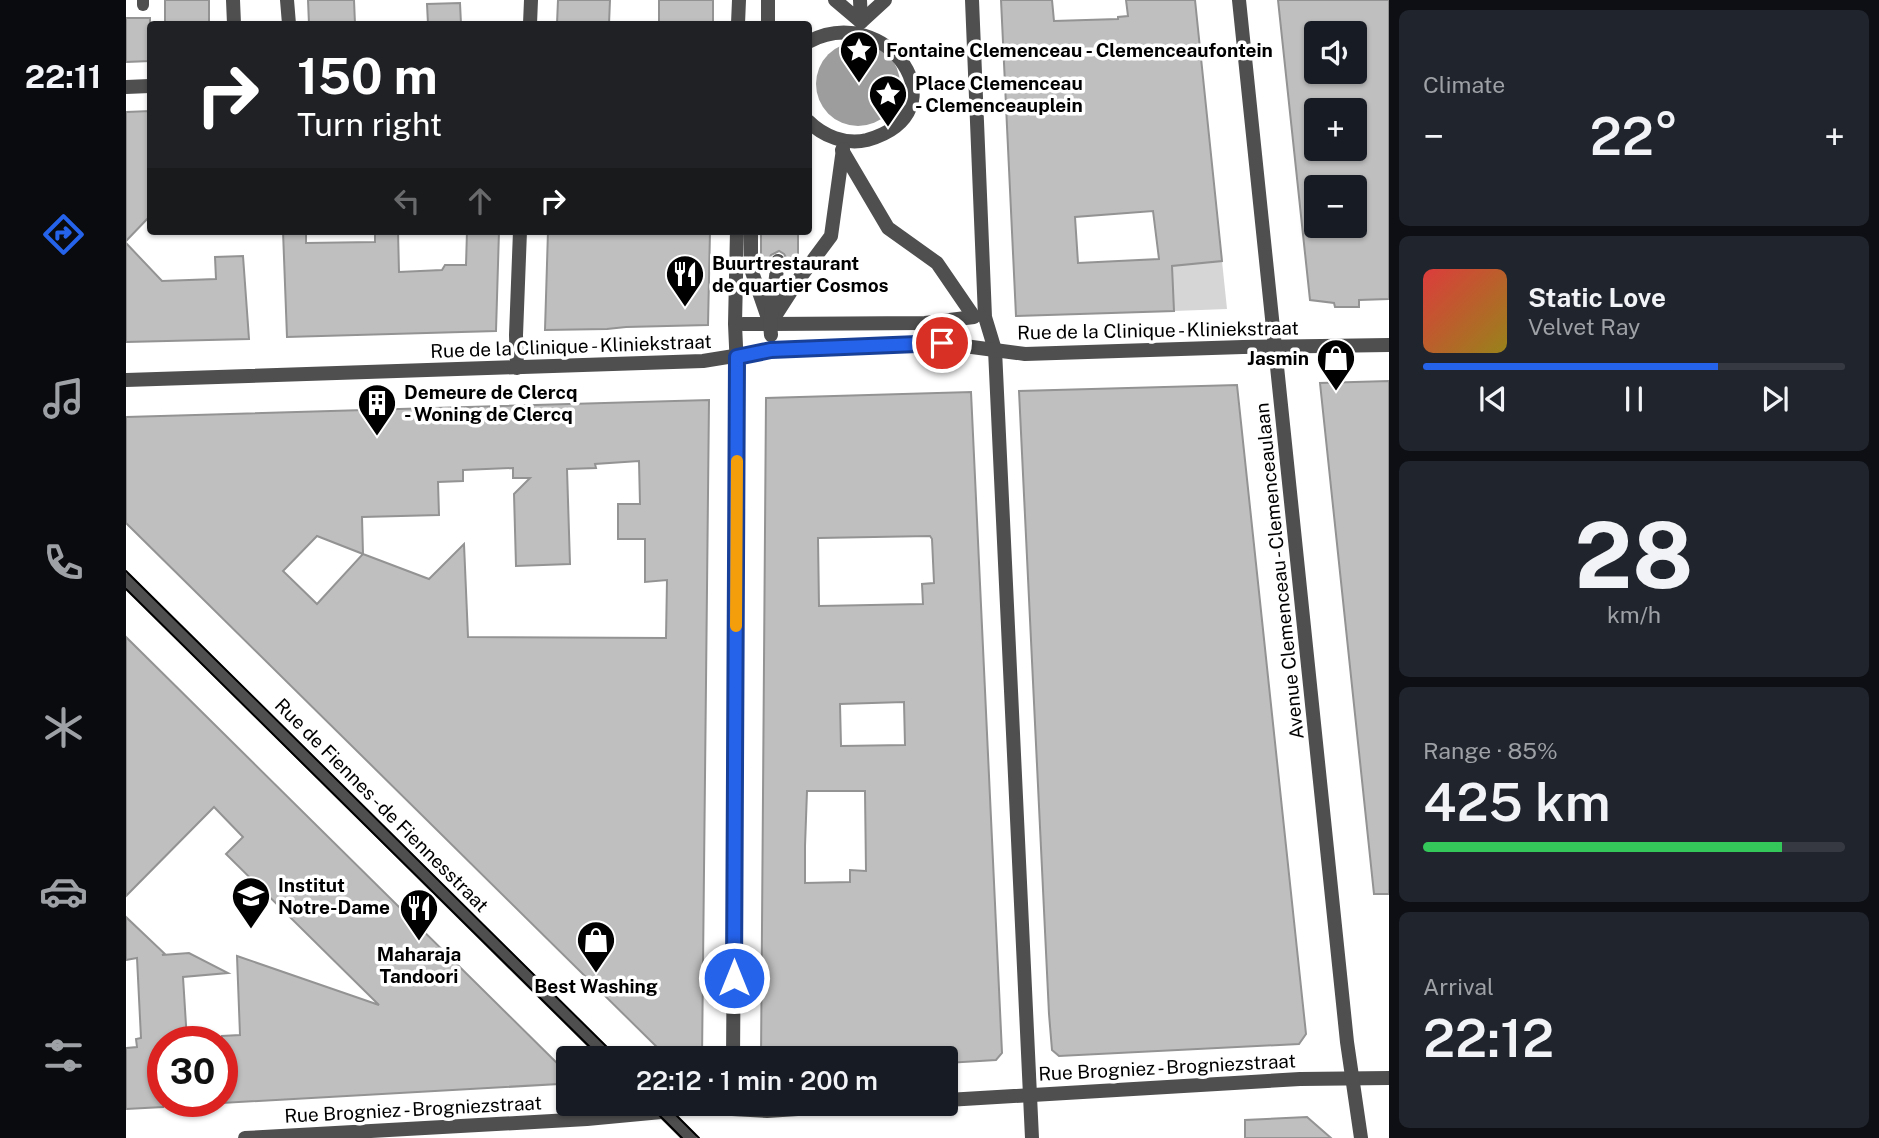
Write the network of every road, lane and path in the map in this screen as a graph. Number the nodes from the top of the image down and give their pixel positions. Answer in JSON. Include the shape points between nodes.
{"nodes":[{"id":1,"x":233,"y":0,"type":"edge"},
{"id":2,"x":288,"y":0,"type":"edge"},
{"id":3,"x":531,"y":0,"type":"edge"},
{"id":4,"x":739,"y":0,"type":"edge"},
{"id":5,"x":768,"y":0,"type":"edge"},
{"id":6,"x":835,"y":0,"type":"edge"},
{"id":7,"x":860,"y":0,"type":"edge"},
{"id":8,"x":885,"y":0,"type":"edge"},
{"id":9,"x":972,"y":0,"type":"edge"},
{"id":10,"x":1239,"y":0,"type":"edge"},
{"id":11,"x":234,"y":21,"type":"edge"},
{"id":12,"x":289,"y":21,"type":"edge"},
{"id":13,"x":530,"y":21,"type":"edge"},
{"id":14,"x":738,"y":21,"type":"edge"},
{"id":15,"x":768,"y":21,"type":"edge"},
{"id":16,"x":861,"y":22,"type":"junction"},
{"id":17,"x":812,"y":38,"type":"edge"},
{"id":18,"x":147,"y":86,"type":"edge"},
{"id":19,"x":126,"y":87,"type":"edge"},
{"id":20,"x":812,"y":125,"type":"edge"},
{"id":21,"x":844,"y":145,"type":"junction"},
{"id":22,"x":520,"y":235,"type":"edge"},
{"id":23,"x":737,"y":235,"type":"edge"},
{"id":24,"x":751,"y":235,"type":"edge"},
{"id":25,"x":799,"y":279,"type":"junction"},
{"id":26,"x":743,"y":324,"type":"dead end"},
{"id":27,"x":770,"y":330,"type":"junction"},
{"id":28,"x":1389,"y":345,"type":"edge"},
{"id":29,"x":1274,"y":347,"type":"junction"},
{"id":30,"x":995,"y":349,"type":"junction"},
{"id":31,"x":737,"y":357,"type":"junction"},
{"id":32,"x":517,"y":368,"type":"junction"},
{"id":33,"x":128,"y":380,"type":"edge"},
{"id":34,"x":126,"y":580,"type":"edge"},
{"id":35,"x":597,"y":1046,"type":"edge"},
{"id":36,"x":733,"y":1046,"type":"edge"},
{"id":37,"x":1353,"y":1078,"type":"junction"},
{"id":38,"x":1389,"y":1078,"type":"edge"},
{"id":39,"x":1029,"y":1095,"type":"junction"},
{"id":40,"x":958,"y":1099,"type":"edge"},
{"id":41,"x":607,"y":1116,"type":"edge"},
{"id":42,"x":668,"y":1116,"type":"edge"},
{"id":43,"x":246,"y":1138,"type":"edge"},
{"id":44,"x":690,"y":1138,"type":"edge"},
{"id":45,"x":1032,"y":1138,"type":"edge"},
{"id":46,"x":1360,"y":1138,"type":"edge"}],
"edges":[{"from":1,"to":11,"type":"street"},
{"from":2,"to":12,"type":"street"},
{"from":3,"to":13,"type":"street"},
{"from":4,"to":14,"type":"street"},
{"from":5,"to":15,"type":"street"},
{"from":6,"to":16,"type":"street"},
{"from":7,"to":16,"type":"street"},
{"from":8,"to":16,"type":"street"},
{"from":9,"to":30,"type":"street","via":[[985,317]]},
{"from":10,"to":29,"type":"street","name":"Avenue Clemenceau - Clemenceaulaan"},
{"from":16,"to":17,"type":"street","via":[[837,24]]},
{"from":16,"to":21,"type":"street","via":[[884,30],[897,41],[912,69],[913,86],[910,102],[891,128],[877,137]]},
{"from":18,"to":19,"type":"street"},
{"from":20,"to":21,"type":"street"},
{"from":21,"to":25,"type":"street","via":[[831,236]]},
{"from":21,"to":27,"type":"street","via":[[888,228],[937,263],[974,317]]},
{"from":22,"to":32,"type":"street"},
{"from":23,"to":31,"type":"street"},
{"from":24,"to":27,"type":"street","via":[[751,269]]},
{"from":25,"to":27,"type":"street"},
{"from":25,"to":27,"type":"street","via":[[778,261]]},
{"from":26,"to":27,"type":"street"},
{"from":28,"to":29,"type":"street","name":"Rue de la Clinique - Kliniekstraat"},
{"from":29,"to":30,"type":"street","name":"Rue de la Clinique - Kliniekstraat","via":[[1025,354]]},
{"from":29,"to":37,"type":"street","name":"Avenue Clemenceau - Clemenceaulaan"},
{"from":30,"to":31,"type":"street","name":"Rue de la Clinique - Kliniekstraat","via":[[942,343],[771,350]]},
{"from":30,"to":39,"type":"street"},
{"from":31,"to":32,"type":"street","name":"Rue de la Clinique - Kliniekstraat"},
{"from":31,"to":36,"type":"street"},
{"from":32,"to":33,"type":"street","name":"Rue de la Clinique - Kliniekstraat"},
{"from":34,"to":35,"type":"street","name":"Rue de Fiennes - de Fiennesstraat"},
{"from":37,"to":38,"type":"street","name":"Rue Brogniez - Brogniezstraat"},
{"from":37,"to":39,"type":"street","name":"Rue Brogniez - Brogniezstraat"},
{"from":37,"to":46,"type":"street","name":"Avenue Clemenceau - Clemenceaulaan"},
{"from":39,"to":40,"type":"street","name":"Rue Brogniez - Brogniezstraat"},
{"from":39,"to":45,"type":"street"},
{"from":41,"to":43,"type":"street","name":"Rue Brogniez - Brogniezstraat"},
{"from":42,"to":44,"type":"street"}]}
